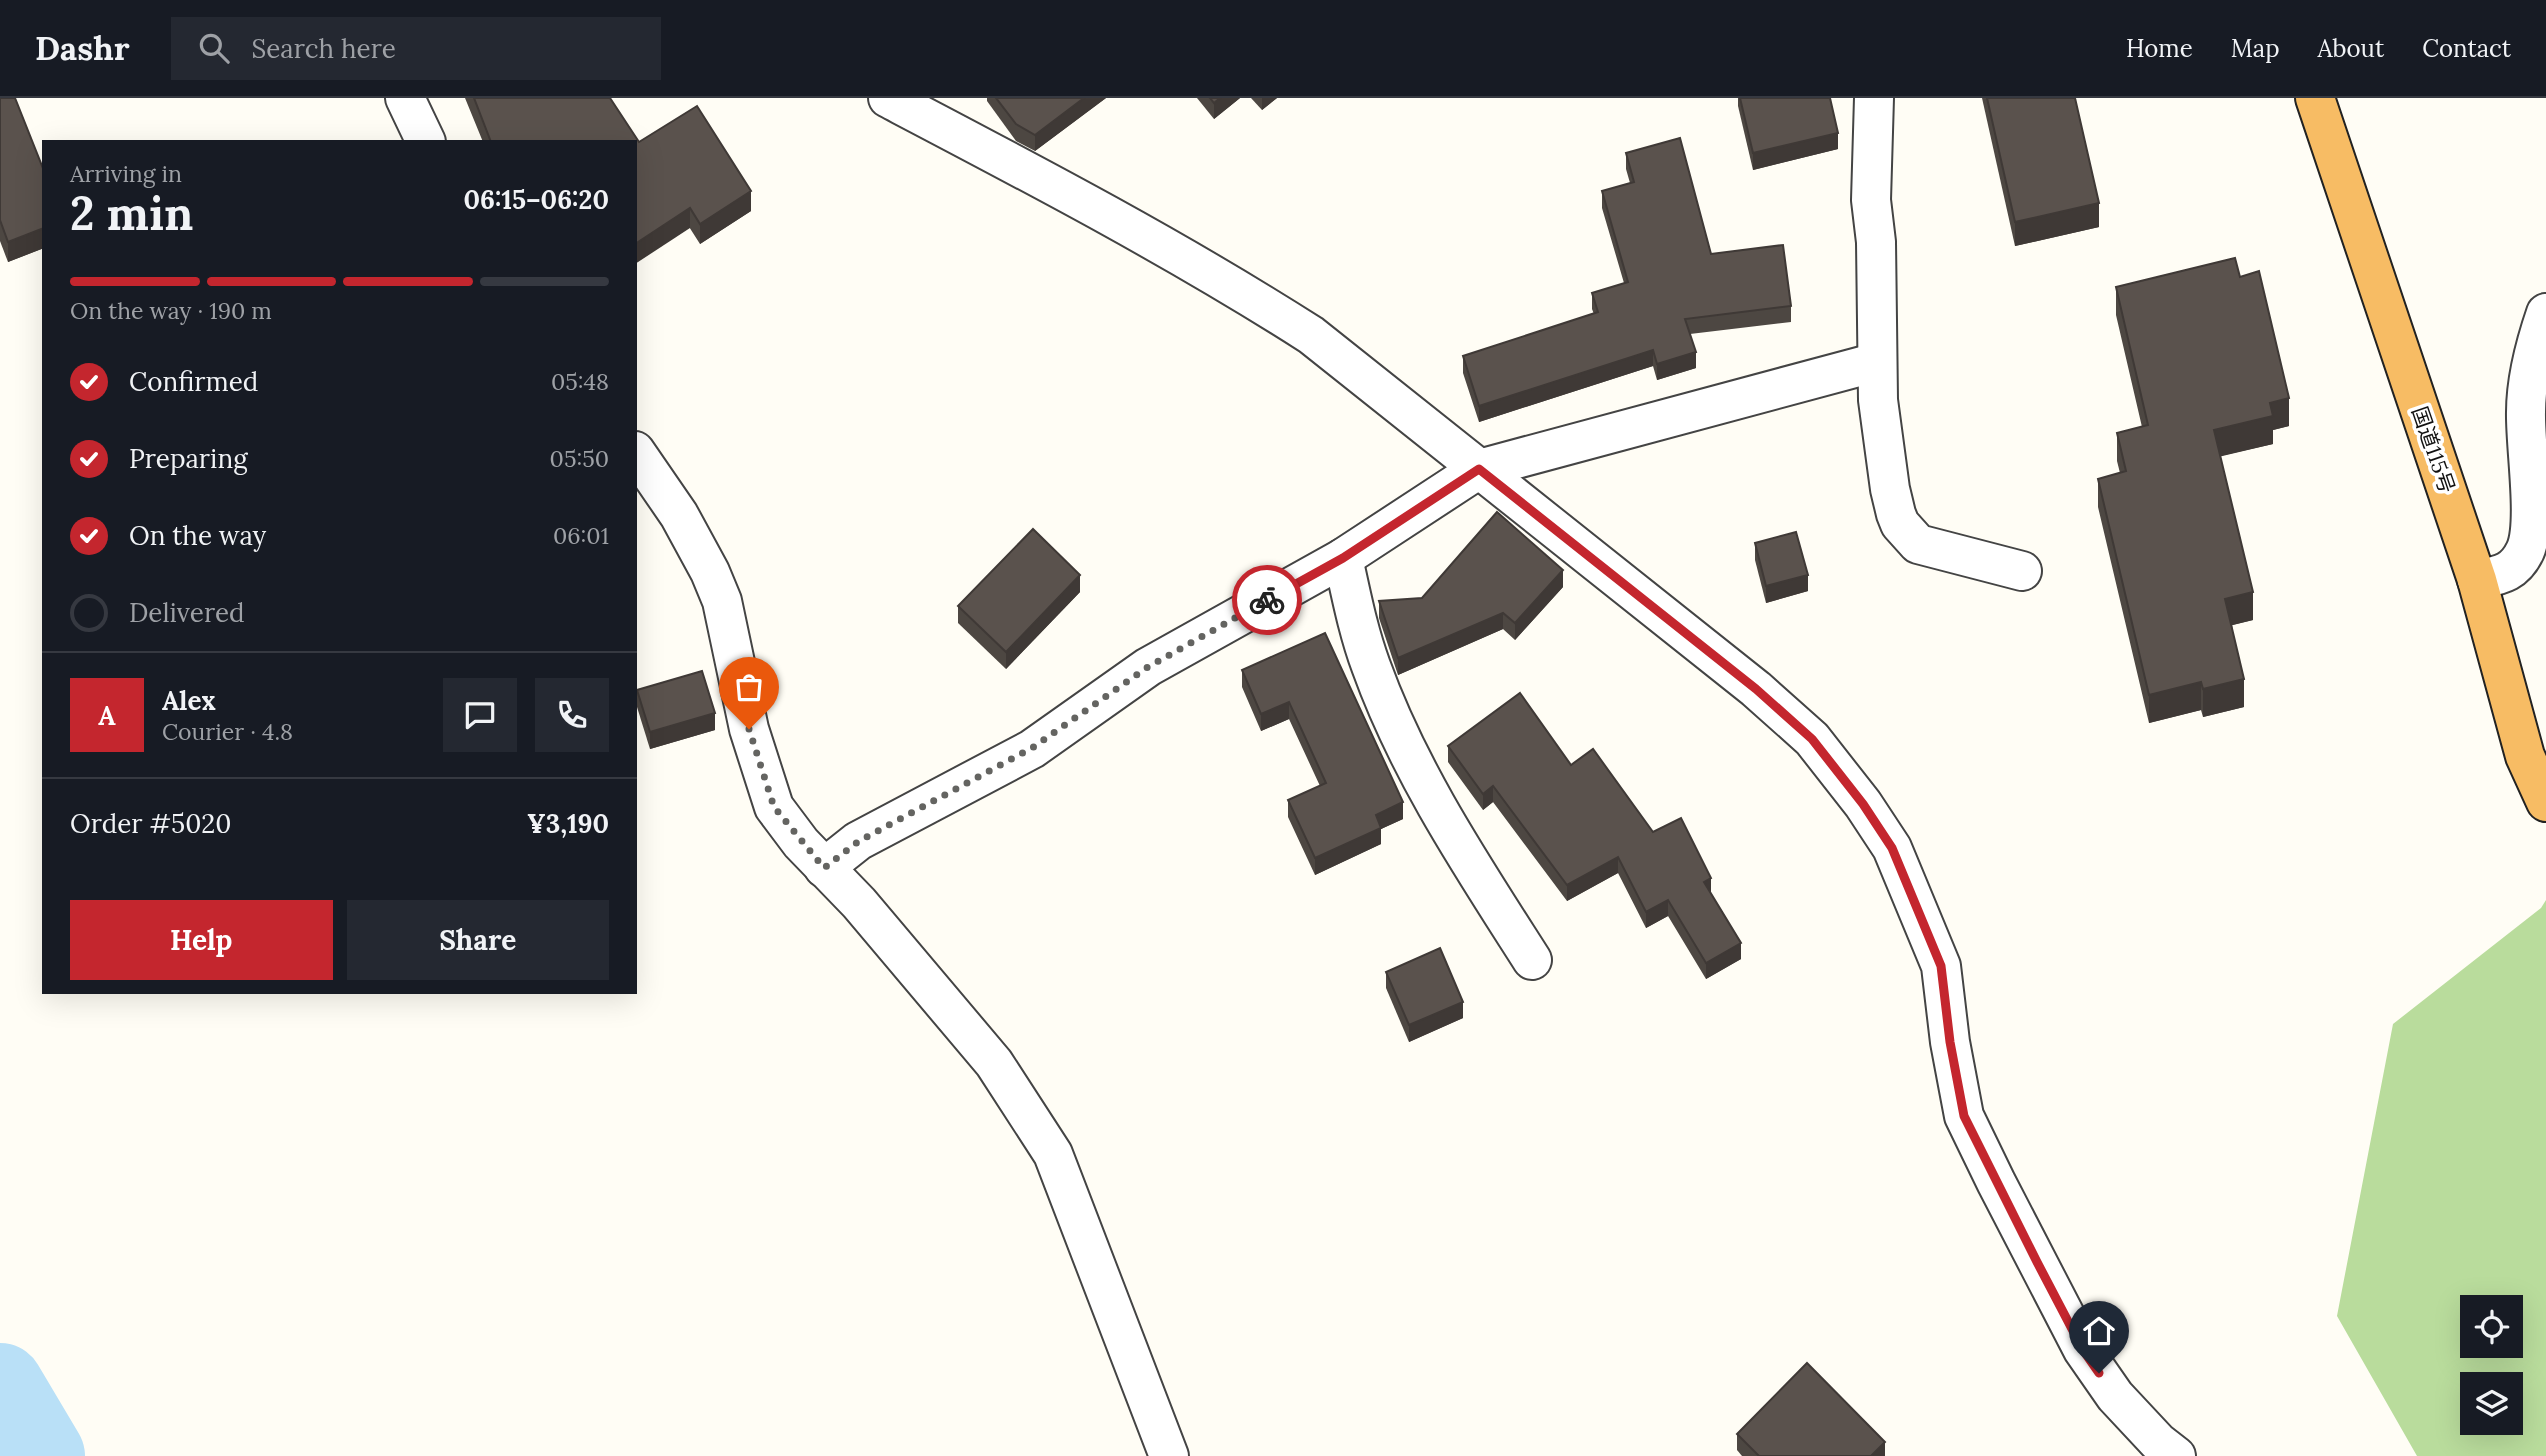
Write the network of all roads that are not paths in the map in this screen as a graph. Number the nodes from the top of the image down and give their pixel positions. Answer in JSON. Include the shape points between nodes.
{"nodes":[{"id":1,"x":405,"y":98,"type":"edge"},
{"id":2,"x":888,"y":98,"type":"edge"},
{"id":3,"x":1874,"y":98,"type":"edge"},
{"id":4,"x":2315,"y":98,"type":"edge"},
{"id":5,"x":425,"y":140,"type":"edge"},
{"id":6,"x":2546,"y":313,"type":"edge"},
{"id":7,"x":1877,"y":362,"type":"junction"},
{"id":8,"x":637,"y":454,"type":"edge"},
{"id":9,"x":1479,"y":469,"type":"junction"},
{"id":10,"x":1343,"y":558,"type":"junction"},
{"id":11,"x":2022,"y":571,"type":"dead end"},
{"id":12,"x":2477,"y":580,"type":"junction"},
{"id":13,"x":2546,"y":802,"type":"edge"},
{"id":14,"x":824,"y":868,"type":"junction"},
{"id":15,"x":1532,"y":960,"type":"dead end"},
{"id":16,"x":1169,"y":1456,"type":"edge"},
{"id":17,"x":2176,"y":1456,"type":"edge"}],
"edges":[{"from":1,"to":5,"type":"street"},
{"from":2,"to":9,"type":"street","via":[[1243,292],[1311,335]]},
{"from":3,"to":7,"type":"street","via":[[1871,200]]},
{"from":4,"to":12,"type":"highway","name":"国道115号"},
{"from":6,"to":12,"type":"street","via":[[2535,345],[2525,413],[2530,524],[2525,551],[2510,572]]},
{"from":7,"to":9,"type":"street"},
{"from":7,"to":11,"type":"street","via":[[1890,489],[1900,524],[1918,544]]},
{"from":8,"to":14,"type":"street","via":[[679,515],[722,601],[749,729],[774,807]]},
{"from":9,"to":10,"type":"street"},
{"from":9,"to":17,"type":"street","via":[[1756,689],[1812,739],[1863,804],[1892,848],[1941,966],[1964,1116],[2083,1350],[2115,1396]]},
{"from":10,"to":14,"type":"street","via":[[1148,667],[1032,748],[859,841]]},
{"from":10,"to":15,"type":"street","via":[[1371,666],[1395,723],[1443,820]]},
{"from":12,"to":13,"type":"highway","name":"国道115号","via":[[2525,756]]},
{"from":14,"to":16,"type":"street","via":[[994,1063],[1053,1154]]}]}
